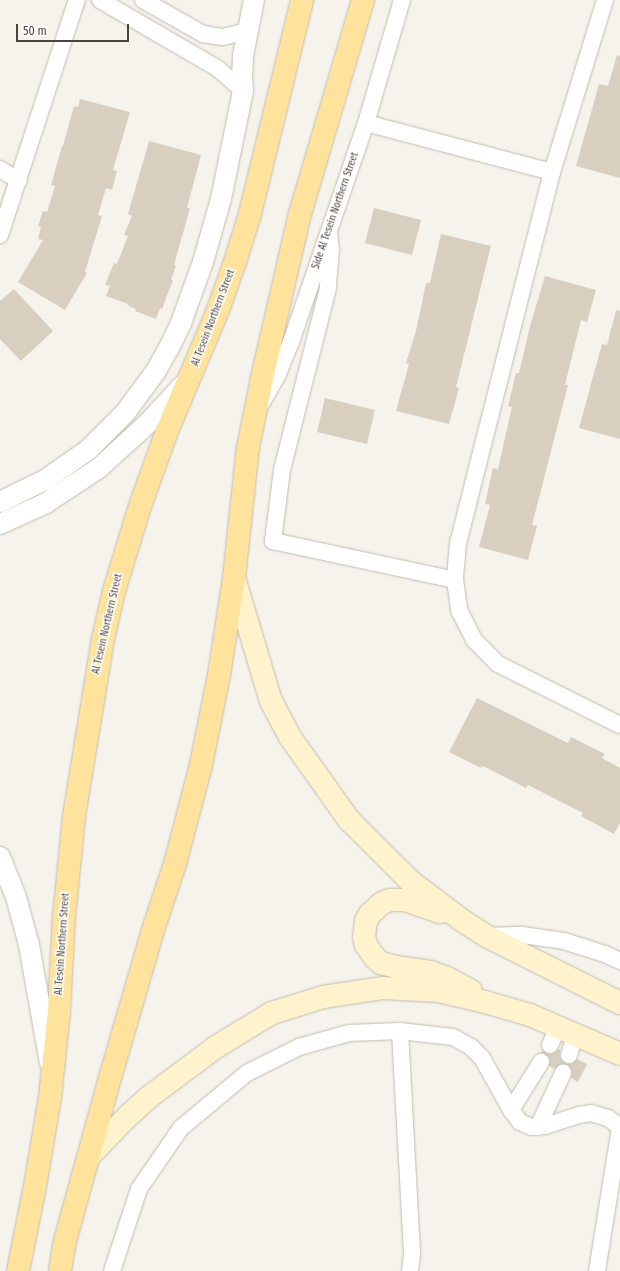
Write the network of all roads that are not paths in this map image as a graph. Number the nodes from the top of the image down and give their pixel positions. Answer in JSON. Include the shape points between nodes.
{"nodes":[{"id":1,"x":77,"y":0,"type":"edge"},
{"id":2,"x":100,"y":0,"type":"edge"},
{"id":3,"x":143,"y":0,"type":"edge"},
{"id":4,"x":254,"y":0,"type":"edge"},
{"id":5,"x":302,"y":0,"type":"edge"},
{"id":6,"x":363,"y":0,"type":"edge"},
{"id":7,"x":402,"y":0,"type":"edge"},
{"id":8,"x":605,"y":0,"type":"edge"},
{"id":9,"x":247,"y":31,"type":"junction"},
{"id":10,"x":243,"y":91,"type":"junction"},
{"id":11,"x":366,"y":123,"type":"junction"},
{"id":12,"x":0,"y":169,"type":"edge"},
{"id":13,"x":552,"y":172,"type":"junction"},
{"id":14,"x":19,"y":181,"type":"junction"},
{"id":15,"x":328,"y":232,"type":"junction"},
{"id":16,"x":0,"y":235,"type":"edge"},
{"id":17,"x":192,"y":375,"type":"junction"},
{"id":18,"x":255,"y":416,"type":"junction"},
{"id":19,"x":0,"y":502,"type":"edge"},
{"id":20,"x":0,"y":524,"type":"edge"},
{"id":21,"x":234,"y":578,"type":"junction"},
{"id":22,"x":455,"y":580,"type":"junction"},
{"id":23,"x":620,"y":725,"type":"edge"},
{"id":24,"x":0,"y":857,"type":"edge"},
{"id":25,"x":460,"y":919,"type":"junction"},
{"id":26,"x":486,"y":936,"type":"junction"},
{"id":27,"x":620,"y":961,"type":"edge"},
{"id":28,"x":485,"y":1002,"type":"junction"},
{"id":29,"x":620,"y":1003,"type":"edge"},
{"id":30,"x":400,"y":1031,"type":"junction"},
{"id":31,"x":620,"y":1054,"type":"edge"},
{"id":32,"x":541,"y":1062,"type":"dead end"},
{"id":33,"x":562,"y":1073,"type":"dead end"},
{"id":34,"x":52,"y":1080,"type":"junction"},
{"id":35,"x":510,"y":1110,"type":"junction"},
{"id":36,"x":538,"y":1127,"type":"junction"},
{"id":37,"x":620,"y":1127,"type":"edge"},
{"id":38,"x":89,"y":1156,"type":"junction"},
{"id":39,"x":18,"y":1271,"type":"edge"},
{"id":40,"x":60,"y":1271,"type":"edge"},
{"id":41,"x":112,"y":1271,"type":"edge"},
{"id":42,"x":410,"y":1271,"type":"edge"},
{"id":43,"x":597,"y":1271,"type":"edge"}],
"edges":[{"from":1,"to":14,"type":"street"},
{"from":2,"to":10,"type":"street","via":[[217,68]]},
{"from":3,"to":9,"type":"street","via":[[203,34],[223,37]]},
{"from":4,"to":9,"type":"street"},
{"from":5,"to":17,"type":"main road","name":"Al Tesein Northern Street","via":[[250,214],[218,310]]},
{"from":6,"to":18,"type":"main road","via":[[300,214]]},
{"from":7,"to":11,"type":"street","name":"Side Al Tesein Northern Street"},
{"from":8,"to":13,"type":"street"},
{"from":9,"to":10,"type":"street"},
{"from":10,"to":19,"type":"street","via":[[221,199],[203,262],[181,324],[156,371],[125,413],[88,450],[45,480]]},
{"from":11,"to":13,"type":"street"},
{"from":11,"to":15,"type":"street","name":"Side Al Tesein Northern Street"},
{"from":12,"to":14,"type":"street"},
{"from":13,"to":22,"type":"street","via":[[458,544]]},
{"from":14,"to":16,"type":"street"},
{"from":15,"to":18,"type":"street","name":"Side Al Tesein Northern Street","via":[[291,342],[278,374]]},
{"from":15,"to":22,"type":"street","via":[[331,250],[328,288],[282,470],[273,540]]},
{"from":17,"to":20,"type":"street","via":[[146,425],[99,468],[46,503]]},
{"from":17,"to":34,"type":"main road","name":"Al Tesein Northern Street","via":[[167,432],[140,506],[114,591],[103,639],[74,816]]},
{"from":18,"to":21,"type":"main road","via":[[248,448]]},
{"from":21,"to":25,"type":"main road","via":[[271,701],[312,771],[349,820],[410,881]]},
{"from":21,"to":38,"type":"main road","via":[[210,726],[191,802]]},
{"from":22,"to":23,"type":"street","via":[[459,610],[474,640],[498,664]]},
{"from":24,"to":34,"type":"street","via":[[16,897],[29,945]]},
{"from":25,"to":26,"type":"main road"},
{"from":25,"to":28,"type":"main road","via":[[406,900],[390,900],[382,903],[370,914],[364,929],[364,937],[370,952],[381,963],[431,972],[467,988]]},
{"from":26,"to":27,"type":"street","via":[[522,935],[564,941]]},
{"from":26,"to":29,"type":"main road"},
{"from":28,"to":31,"type":"main road","via":[[530,1015],[563,1040]]},
{"from":28,"to":38,"type":"main road","via":[[439,991],[383,988],[323,997],[272,1013],[170,1079],[128,1116]]},
{"from":30,"to":35,"type":"street","via":[[453,1037],[471,1047],[482,1058]]},
{"from":30,"to":41,"type":"street","via":[[349,1034],[299,1047],[247,1073],[181,1128],[138,1190]]},
{"from":30,"to":42,"type":"street","via":[[412,1254]]},
{"from":32,"to":35,"type":"street"},
{"from":33,"to":36,"type":"street"},
{"from":34,"to":39,"type":"main road","name":"Al Tesein Northern Street","via":[[44,1142]]},
{"from":35,"to":36,"type":"street","via":[[520,1122]]},
{"from":36,"to":37,"type":"street","via":[[591,1113],[608,1118]]},
{"from":37,"to":43,"type":"street"},
{"from":38,"to":40,"type":"main road"}]}
